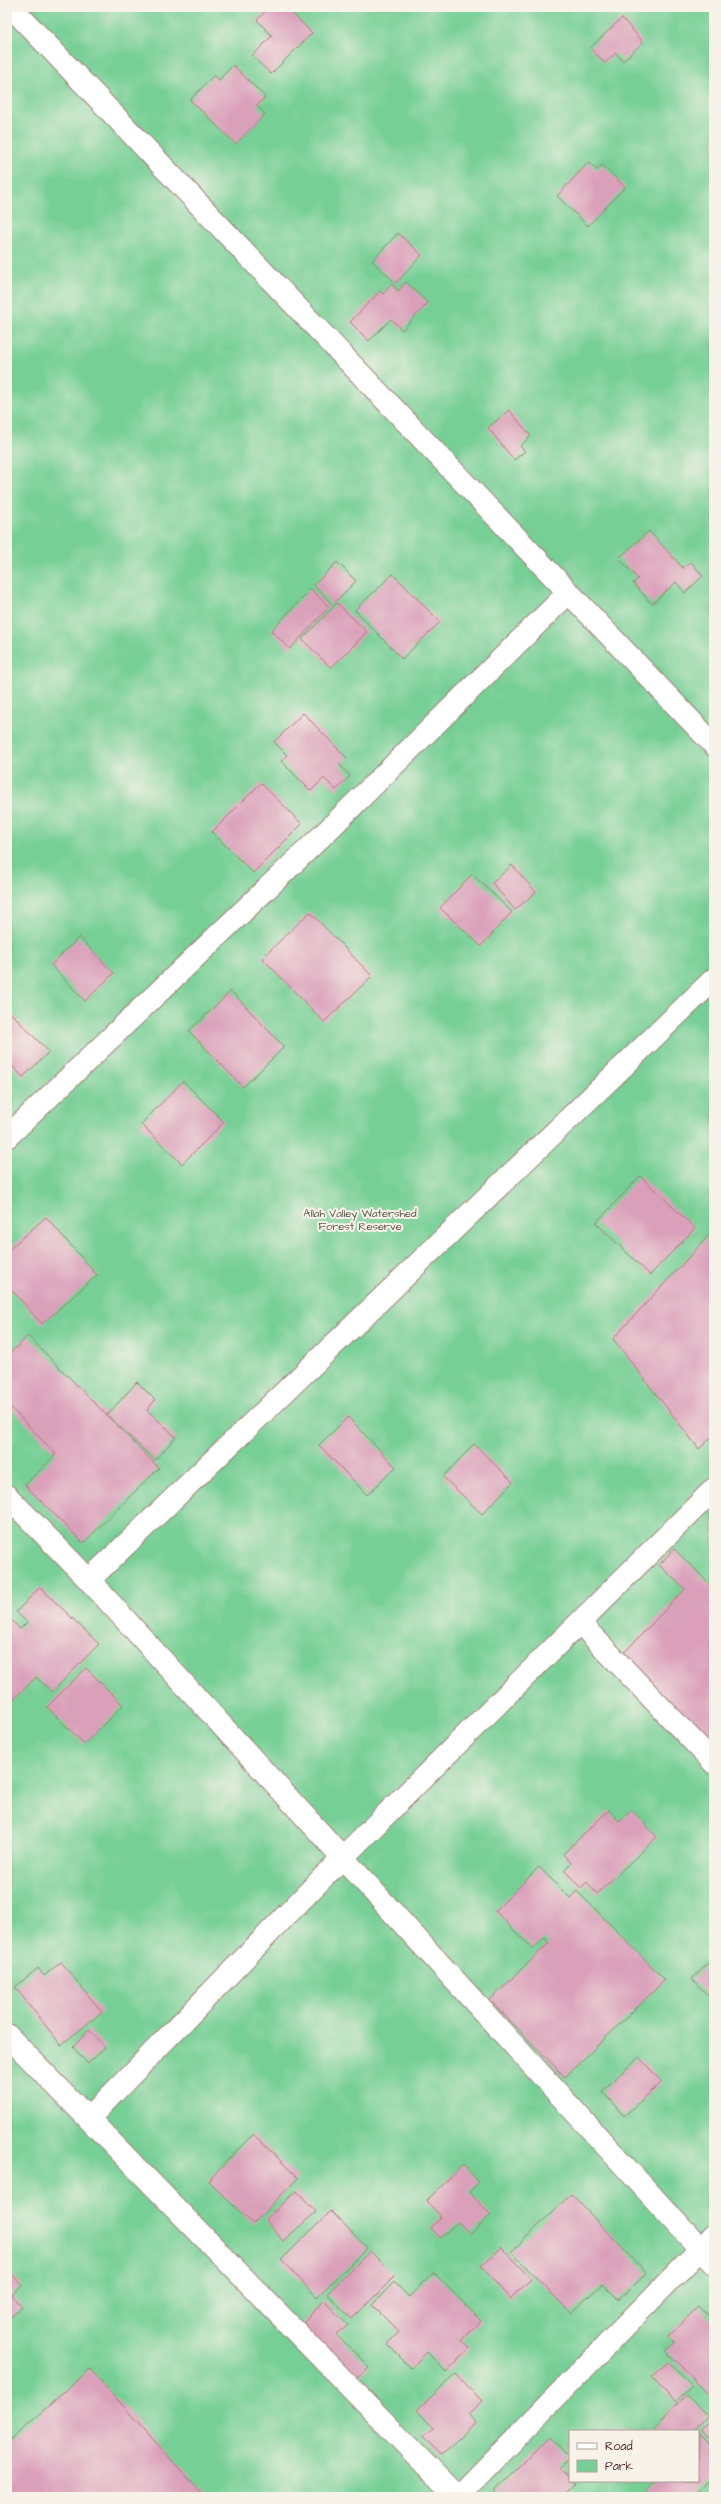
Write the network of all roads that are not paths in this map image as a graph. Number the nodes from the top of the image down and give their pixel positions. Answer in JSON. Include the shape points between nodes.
{"nodes":[{"id":1,"x":11,"y":7,"type":"edge"},
{"id":2,"x":568,"y":592,"type":"junction"},
{"id":3,"x":714,"y":745,"type":"edge"},
{"id":4,"x":714,"y":979,"type":"edge"},
{"id":5,"x":7,"y":1137,"type":"edge"},
{"id":6,"x":714,"y":1489,"type":"edge"},
{"id":7,"x":7,"y":1496,"type":"edge"},
{"id":8,"x":90,"y":1580,"type":"junction"},
{"id":9,"x":580,"y":1623,"type":"junction"},
{"id":10,"x":714,"y":1763,"type":"edge"},
{"id":11,"x":342,"y":1858,"type":"junction"},
{"id":12,"x":7,"y":2035,"type":"edge"},
{"id":13,"x":88,"y":2118,"type":"junction"},
{"id":14,"x":709,"y":2249,"type":"edge"},
{"id":15,"x":458,"y":2497,"type":"edge"}],
"edges":[{"from":1,"to":2,"type":"street"},
{"from":2,"to":3,"type":"street"},
{"from":2,"to":5,"type":"street","via":[[327,831]]},
{"from":4,"to":8,"type":"street"},
{"from":6,"to":9,"type":"street"},
{"from":7,"to":8,"type":"street"},
{"from":8,"to":11,"type":"street"},
{"from":9,"to":10,"type":"street"},
{"from":9,"to":11,"type":"street"},
{"from":11,"to":13,"type":"street"},
{"from":11,"to":14,"type":"street"},
{"from":12,"to":13,"type":"street"},
{"from":13,"to":15,"type":"street"},
{"from":14,"to":15,"type":"street"}]}
